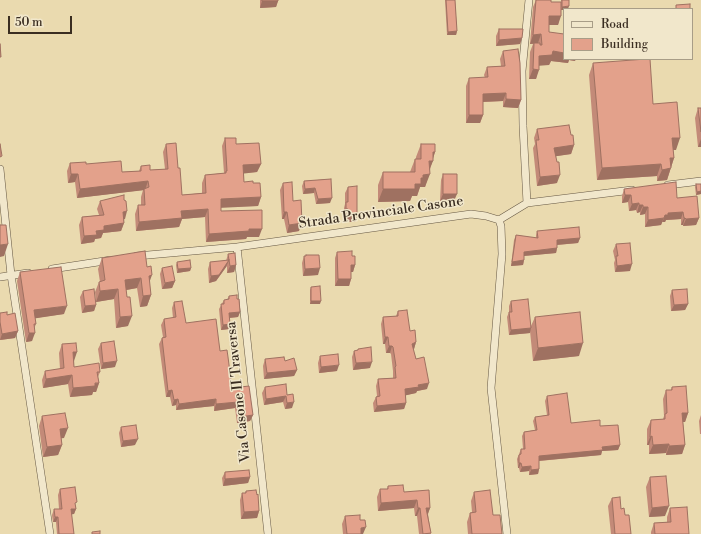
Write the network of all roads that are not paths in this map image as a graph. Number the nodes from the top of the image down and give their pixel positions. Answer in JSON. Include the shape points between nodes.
{"nodes":[{"id":1,"x":530,"y":0,"type":"edge"},
{"id":2,"x":0,"y":169,"type":"edge"},
{"id":3,"x":701,"y":181,"type":"edge"},
{"id":4,"x":659,"y":186,"type":"edge"},
{"id":5,"x":636,"y":189,"type":"edge"},
{"id":6,"x":527,"y":203,"type":"junction"},
{"id":7,"x":499,"y":220,"type":"junction"},
{"id":8,"x":237,"y":247,"type":"junction"},
{"id":9,"x":133,"y":257,"type":"edge"},
{"id":10,"x":119,"y":259,"type":"edge"},
{"id":11,"x":11,"y":275,"type":"junction"},
{"id":12,"x":0,"y":277,"type":"edge"},
{"id":13,"x":50,"y":534,"type":"edge"},
{"id":14,"x":268,"y":534,"type":"edge"},
{"id":15,"x":507,"y":534,"type":"edge"}],
"edges":[{"from":1,"to":6,"type":"street","via":[[522,71]]},
{"from":2,"to":11,"type":"street"},
{"from":3,"to":4,"type":"street"},
{"from":5,"to":6,"type":"street"},
{"from":6,"to":7,"type":"street"},
{"from":7,"to":8,"type":"street","name":"Strada Provinciale Casone","via":[[471,214]]},
{"from":7,"to":15,"type":"street","via":[[502,254],[491,388]]},
{"from":8,"to":9,"type":"street","name":"Strada Provinciale Casone"},
{"from":8,"to":14,"type":"street","name":"Via Casone II Traversa"},
{"from":10,"to":11,"type":"street"},
{"from":11,"to":12,"type":"street"},
{"from":11,"to":13,"type":"street"}]}
